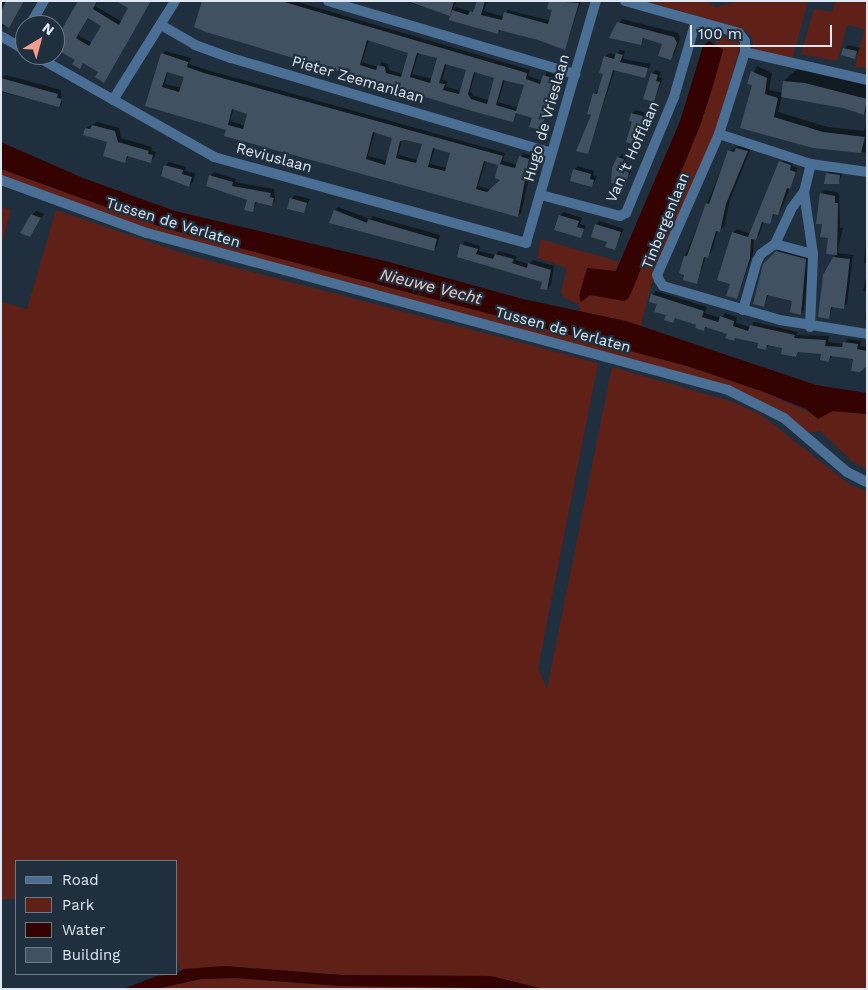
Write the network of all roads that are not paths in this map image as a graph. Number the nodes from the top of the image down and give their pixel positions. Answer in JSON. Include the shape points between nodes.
{"nodes":[{"id":1,"x":44,"y":1,"type":"edge"},
{"id":2,"x":175,"y":1,"type":"edge"},
{"id":3,"x":328,"y":1,"type":"edge"},
{"id":4,"x":596,"y":1,"type":"edge"},
{"id":5,"x":625,"y":1,"type":"edge"},
{"id":6,"x":36,"y":15,"type":"edge"},
{"id":7,"x":696,"y":21,"type":"junction"},
{"id":8,"x":161,"y":25,"type":"junction"},
{"id":9,"x":1,"y":36,"type":"edge"},
{"id":10,"x":15,"y":44,"type":"edge"},
{"id":11,"x":745,"y":52,"type":"junction"},
{"id":12,"x":52,"y":65,"type":"edge"},
{"id":13,"x":575,"y":74,"type":"junction"},
{"id":14,"x":867,"y":80,"type":"edge"},
{"id":15,"x":113,"y":100,"type":"junction"},
{"id":16,"x":719,"y":134,"type":"junction"},
{"id":17,"x":552,"y":153,"type":"junction"},
{"id":18,"x":811,"y":164,"type":"junction"},
{"id":19,"x":867,"y":172,"type":"edge"},
{"id":20,"x":1,"y":180,"type":"edge"},
{"id":21,"x":804,"y":192,"type":"junction"},
{"id":22,"x":541,"y":195,"type":"junction"},
{"id":23,"x":526,"y":243,"type":"joint"},
{"id":24,"x":775,"y":244,"type":"junction"},
{"id":25,"x":813,"y":254,"type":"junction"},
{"id":26,"x":743,"y":310,"type":"junction"},
{"id":27,"x":810,"y":326,"type":"junction"},
{"id":28,"x":867,"y":334,"type":"edge"},
{"id":29,"x":867,"y":482,"type":"edge"}],
"edges":[{"from":1,"to":6,"type":"street"},
{"from":2,"to":8,"type":"street"},
{"from":3,"to":13,"type":"street"},
{"from":4,"to":13,"type":"street","name":"Hugo de Vrieslaan"},
{"from":5,"to":7,"type":"street"},
{"from":7,"to":11,"type":"street","via":[[739,33],[745,41]]},
{"from":7,"to":22,"type":"street","name":"Van 't Hofflaan","via":[[674,97],[626,213],[620,216]]},
{"from":8,"to":15,"type":"street"},
{"from":8,"to":17,"type":"street","name":"Pieter Zeemanlaan","via":[[195,45],[231,58]]},
{"from":9,"to":10,"type":"street"},
{"from":11,"to":14,"type":"street"},
{"from":11,"to":16,"type":"street","name":"Tinbergenlaan"},
{"from":12,"to":15,"type":"street","name":"Reviuslaan"},
{"from":13,"to":17,"type":"street","name":"Hugo de Vrieslaan"},
{"from":15,"to":23,"type":"street","name":"Reviuslaan","via":[[214,157]]},
{"from":16,"to":18,"type":"street"},
{"from":16,"to":26,"type":"street","name":"Tinbergenlaan","via":[[658,275],[663,286]]},
{"from":17,"to":22,"type":"street","name":"Hugo de Vrieslaan"},
{"from":18,"to":19,"type":"street"},
{"from":18,"to":21,"type":"street"},
{"from":20,"to":29,"type":"street","name":"Tussen de Verlaten","via":[[147,233],[728,390],[784,418],[847,472]]},
{"from":21,"to":24,"type":"street","via":[[791,209]]},
{"from":21,"to":25,"type":"street"},
{"from":22,"to":23,"type":"street","name":"Hugo de Vrieslaan"},
{"from":24,"to":25,"type":"street"},
{"from":24,"to":26,"type":"street","via":[[757,261]]},
{"from":25,"to":27,"type":"street"},
{"from":26,"to":27,"type":"street","name":"Tinbergenlaan"},
{"from":27,"to":28,"type":"street","name":"Tinbergenlaan"}]}
